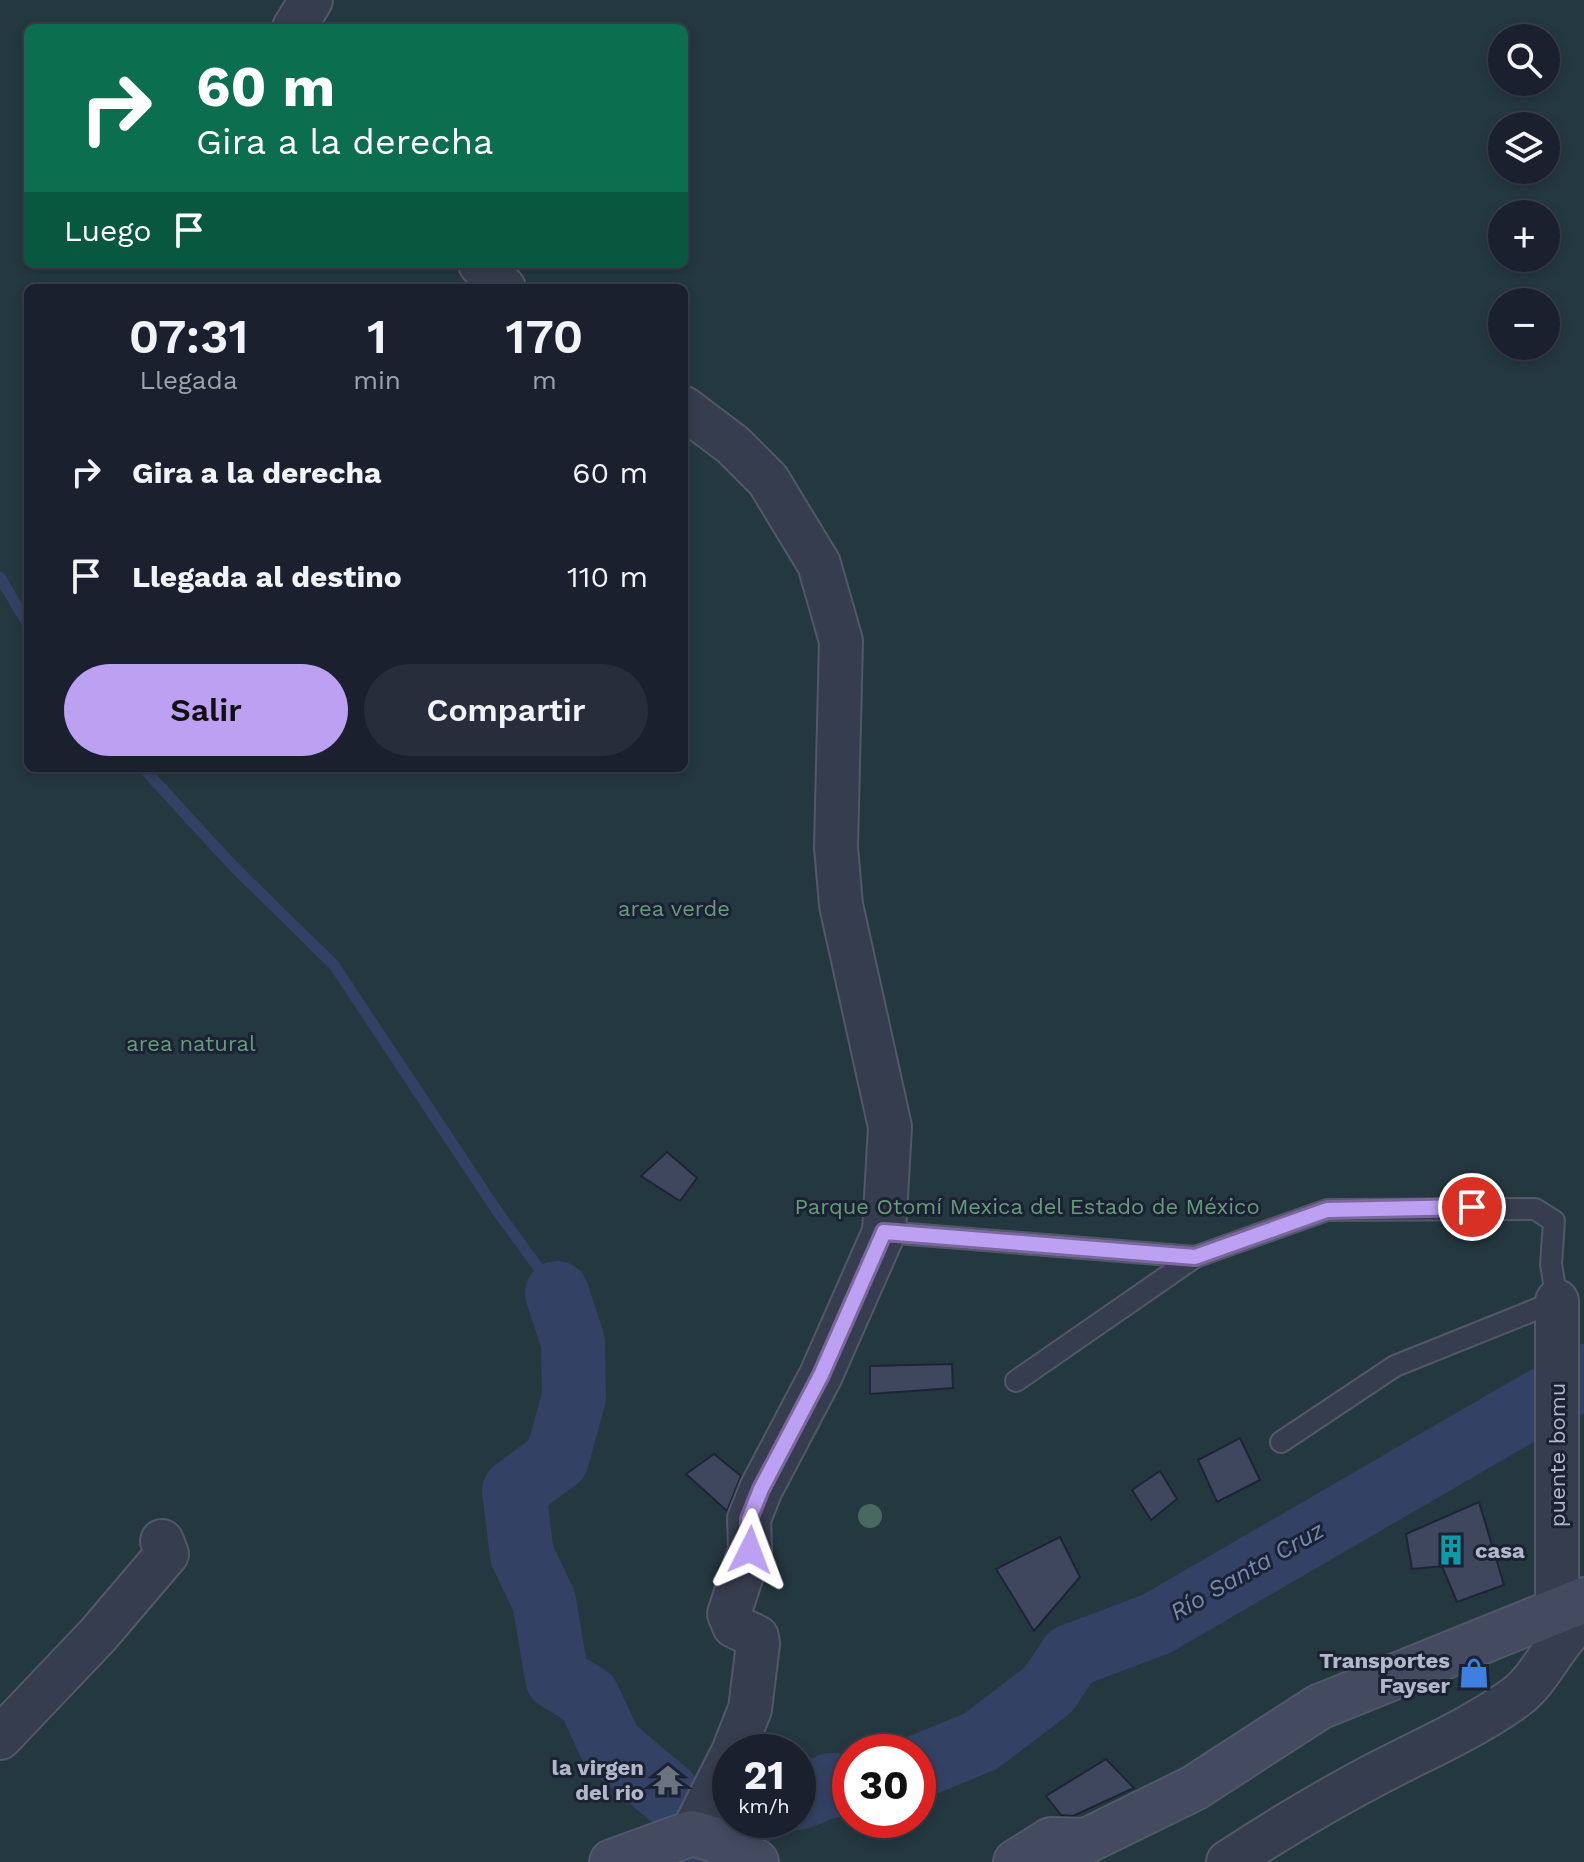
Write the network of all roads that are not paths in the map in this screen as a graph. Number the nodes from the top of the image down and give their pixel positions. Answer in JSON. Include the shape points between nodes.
{"nodes":[{"id":1,"x":311,"y":0,"type":"edge"},
{"id":2,"x":296,"y":24,"type":"edge"},
{"id":3,"x":484,"y":268,"type":"edge"},
{"id":4,"x":500,"y":284,"type":"edge"},
{"id":5,"x":688,"y":411,"type":"edge"},
{"id":6,"x":884,"y":1232,"type":"junction"},
{"id":7,"x":1195,"y":1257,"type":"junction"},
{"id":8,"x":1557,"y":1301,"type":"junction"},
{"id":9,"x":1016,"y":1381,"type":"dead end"},
{"id":10,"x":1281,"y":1442,"type":"dead end"},
{"id":11,"x":162,"y":1541,"type":"dead end"},
{"id":12,"x":1575,"y":1609,"type":"edge"},
{"id":13,"x":740,"y":1734,"type":"edge"},
{"id":14,"x":0,"y":1738,"type":"edge"},
{"id":15,"x":712,"y":1808,"type":"edge"},
{"id":16,"x":702,"y":1836,"type":"junction"},
{"id":17,"x":612,"y":1862,"type":"edge"},
{"id":18,"x":756,"y":1862,"type":"edge"},
{"id":19,"x":1016,"y":1862,"type":"edge"},
{"id":20,"x":1228,"y":1862,"type":"edge"}],
"edges":[{"from":1,"to":2,"type":"street"},
{"from":3,"to":4,"type":"street"},
{"from":5,"to":6,"type":"street","via":[[768,480],[819,564],[841,641],[836,847],[841,905],[890,1127]]},
{"from":6,"to":7,"type":"lane"},
{"from":6,"to":13,"type":"street","via":[[749,1519],[750,1550],[729,1614],[734,1626],[757,1637],[758,1644],[750,1709]]},
{"from":7,"to":8,"type":"lane","via":[[1327,1210],[1535,1209],[1554,1221],[1551,1264]]},
{"from":7,"to":9,"type":"lane"},
{"from":8,"to":10,"type":"lane","via":[[1395,1366]]},
{"from":8,"to":12,"type":"street","name":"puente bomu"},
{"from":11,"to":14,"type":"street","via":[[167,1554]]},
{"from":12,"to":19,"type":"main road","via":[[1319,1707],[1194,1788],[1086,1841],[1051,1840]]},
{"from":12,"to":20,"type":"street","via":[[1574,1625],[1546,1668],[1519,1695],[1309,1810]]},
{"from":15,"to":16,"type":"street"},
{"from":16,"to":17,"type":"main road"},
{"from":16,"to":18,"type":"main road"}]}
